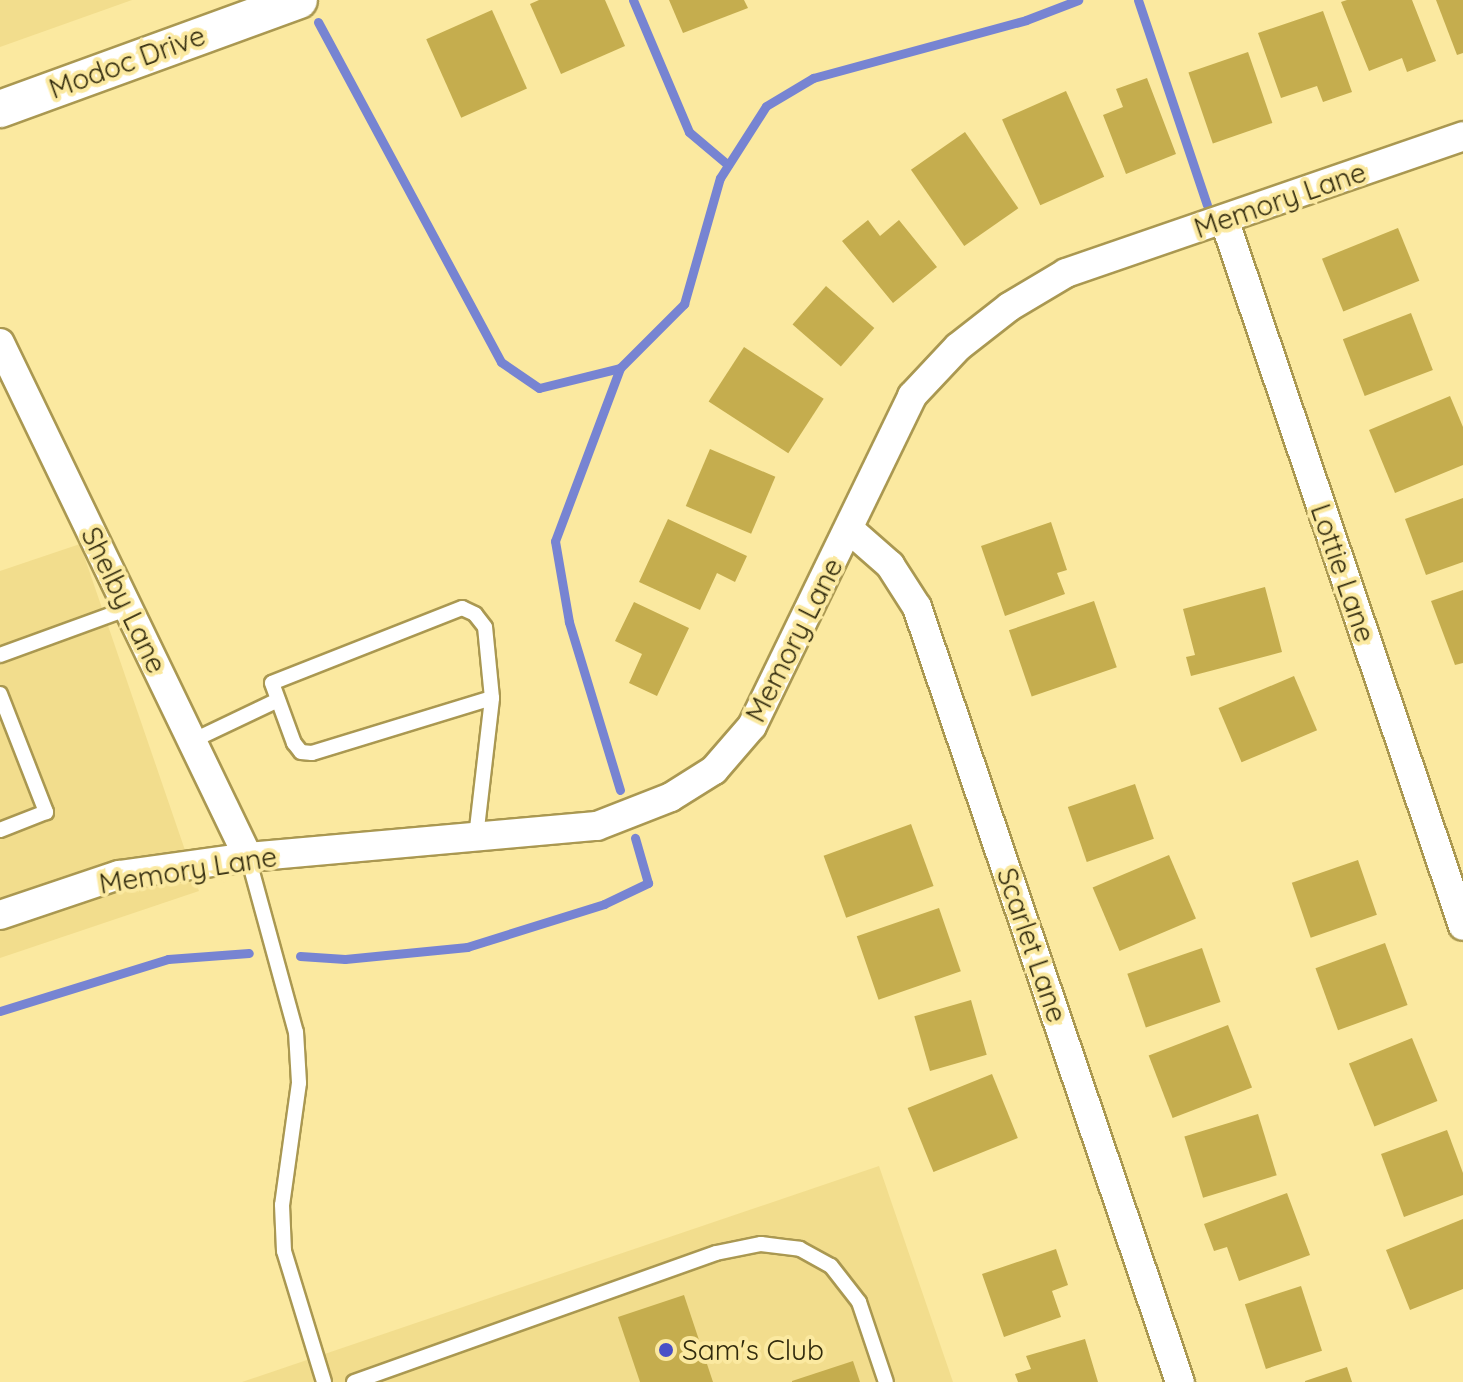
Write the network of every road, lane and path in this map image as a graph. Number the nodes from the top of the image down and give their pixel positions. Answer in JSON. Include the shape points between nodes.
{"nodes":[{"id":1,"x":299,"y":0,"type":"edge"},
{"id":2,"x":0,"y":109,"type":"edge"},
{"id":3,"x":1463,"y":136,"type":"edge"},
{"id":4,"x":1224,"y":219,"type":"junction"},
{"id":5,"x":0,"y":343,"type":"edge"},
{"id":6,"x":849,"y":529,"type":"junction"},
{"id":7,"x":129,"y":608,"type":"junction"},
{"id":8,"x":0,"y":655,"type":"edge"},
{"id":9,"x":0,"y":694,"type":"edge"},
{"id":10,"x":492,"y":698,"type":"junction"},
{"id":11,"x":278,"y":700,"type":"junction"},
{"id":12,"x":192,"y":741,"type":"junction"},
{"id":13,"x":0,"y":830,"type":"edge"},
{"id":14,"x":476,"y":837,"type":"junction"},
{"id":15,"x":248,"y":857,"type":"junction"},
{"id":16,"x":0,"y":915,"type":"edge"},
{"id":17,"x":1463,"y":926,"type":"edge"},
{"id":18,"x":324,"y":1382,"type":"edge"},
{"id":19,"x":354,"y":1382,"type":"edge"},
{"id":20,"x":886,"y":1382,"type":"edge"},
{"id":21,"x":1180,"y":1382,"type":"edge"}],
"edges":[{"from":1,"to":2,"type":"street","name":"Modoc Drive"},
{"from":3,"to":4,"type":"street","name":"Memory Lane"},
{"from":4,"to":6,"type":"street","name":"Memory Lane","via":[[1066,273],[1009,307],[958,347],[912,396]]},
{"from":4,"to":17,"type":"street","name":"Lottie Lane"},
{"from":5,"to":7,"type":"street","name":"Shelby Lane"},
{"from":6,"to":14,"type":"street","name":"Memory Lane","via":[[752,726],[714,770],[671,797],[597,826]]},
{"from":6,"to":21,"type":"street","name":"Scarlet Lane","via":[[890,565],[917,607]]},
{"from":7,"to":8,"type":"lane"},
{"from":7,"to":12,"type":"street","name":"Shelby Lane"},
{"from":9,"to":13,"type":"lane","via":[[46,812]]},
{"from":10,"to":11,"type":"lane","via":[[312,753],[301,752],[294,743]]},
{"from":10,"to":11,"type":"lane","via":[[485,627],[462,608],[272,683]]},
{"from":10,"to":14,"type":"lane"},
{"from":11,"to":12,"type":"lane"},
{"from":12,"to":15,"type":"street","name":"Shelby Lane"},
{"from":14,"to":15,"type":"street","name":"Memory Lane"},
{"from":15,"to":16,"type":"street","name":"Memory Lane","via":[[119,875]]},
{"from":15,"to":18,"type":"lane","via":[[296,1032],[299,1083],[282,1205],[284,1251]]},
{"from":19,"to":20,"type":"lane","via":[[716,1253],[761,1244],[800,1249],[831,1266],[859,1302]]}]}
